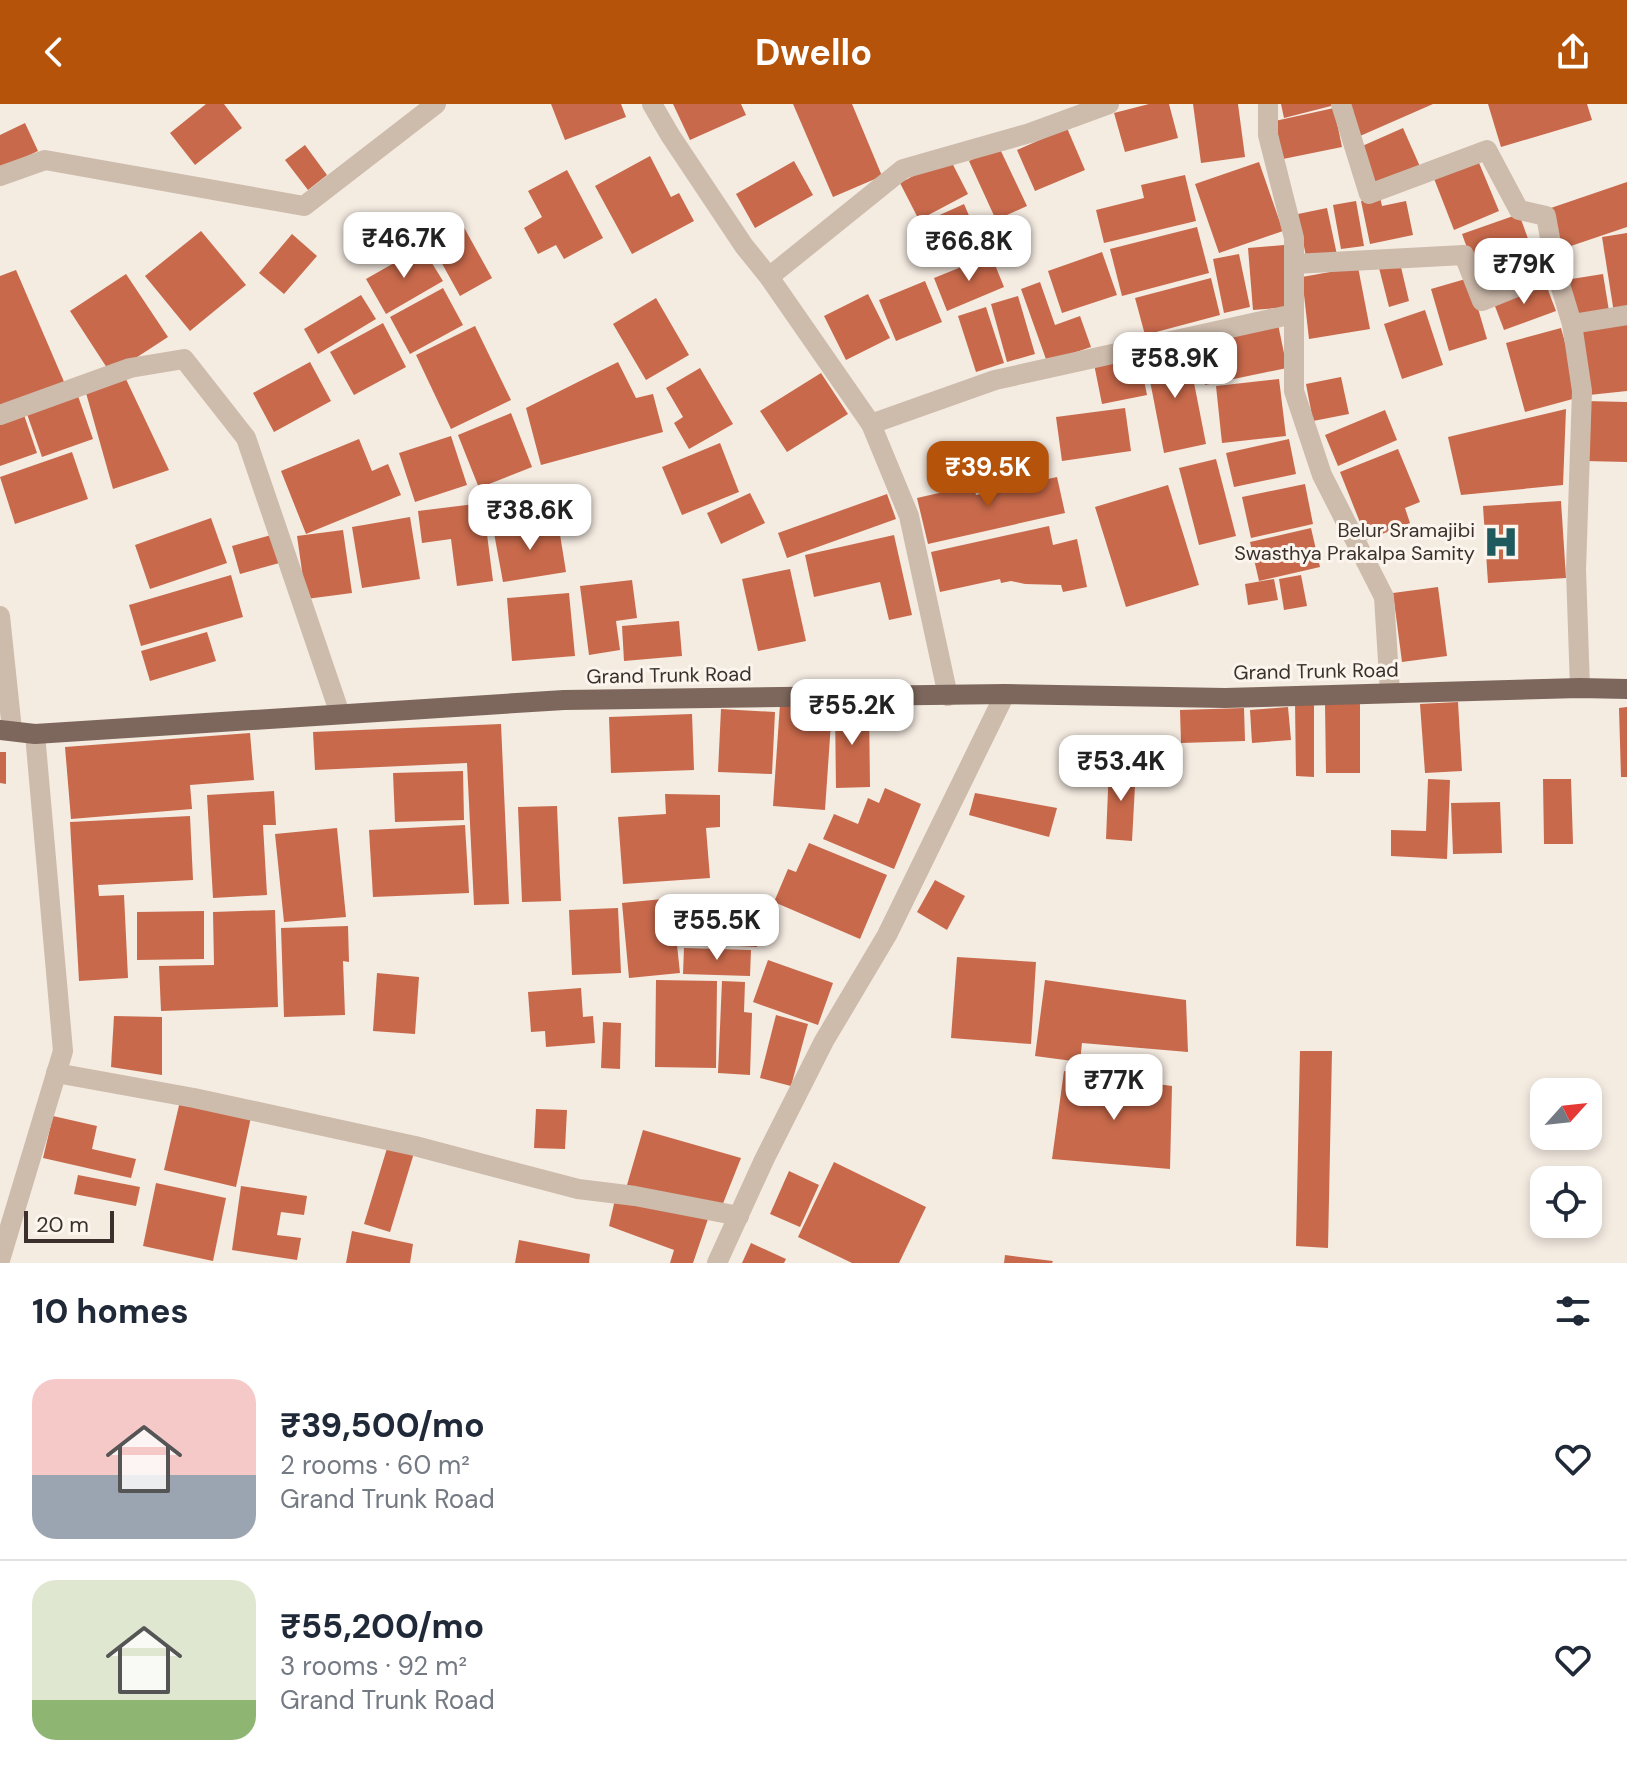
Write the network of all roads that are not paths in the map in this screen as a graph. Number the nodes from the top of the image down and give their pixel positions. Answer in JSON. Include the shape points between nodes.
{"nodes":[{"id":1,"x":436,"y":104,"type":"edge"},
{"id":2,"x":652,"y":104,"type":"edge"},
{"id":3,"x":1109,"y":104,"type":"edge"},
{"id":4,"x":1268,"y":104,"type":"edge"},
{"id":5,"x":1341,"y":104,"type":"edge"},
{"id":6,"x":0,"y":176,"type":"edge"},
{"id":7,"x":1294,"y":264,"type":"junction"},
{"id":8,"x":1556,"y":271,"type":"junction"},
{"id":9,"x":769,"y":277,"type":"junction"},
{"id":10,"x":1294,"y":314,"type":"junction"},
{"id":11,"x":1627,"y":315,"type":"edge"},
{"id":12,"x":1572,"y":324,"type":"junction"},
{"id":13,"x":0,"y":415,"type":"edge"},
{"id":14,"x":871,"y":424,"type":"junction"},
{"id":15,"x":0,"y":616,"type":"edge"},
{"id":16,"x":1580,"y":688,"type":"junction"},
{"id":17,"x":1627,"y":689,"type":"edge"},
{"id":18,"x":1390,"y":693,"type":"junction"},
{"id":19,"x":1005,"y":694,"type":"junction"},
{"id":20,"x":948,"y":696,"type":"junction"},
{"id":21,"x":340,"y":714,"type":"junction"},
{"id":22,"x":6,"y":730,"type":"edge"},
{"id":23,"x":35,"y":734,"type":"junction"},
{"id":24,"x":56,"y":1073,"type":"junction"},
{"id":25,"x":739,"y":1216,"type":"junction"},
{"id":26,"x":0,"y":1260,"type":"edge"},
{"id":27,"x":717,"y":1263,"type":"edge"}],
"edges":[{"from":1,"to":6,"type":"street","via":[[304,206],[45,160]]},
{"from":2,"to":9,"type":"street"},
{"from":3,"to":9,"type":"street","via":[[903,169]]},
{"from":4,"to":7,"type":"street","via":[[1268,135],[1294,238]]},
{"from":5,"to":8,"type":"street","via":[[1369,194],[1487,150],[1519,210],[1546,216]]},
{"from":7,"to":8,"type":"street","via":[[1464,255],[1482,301]]},
{"from":7,"to":10,"type":"street"},
{"from":8,"to":12,"type":"street"},
{"from":9,"to":14,"type":"street"},
{"from":10,"to":14,"type":"street","via":[[995,380]]},
{"from":10,"to":18,"type":"street","via":[[1294,391],[1322,475],[1384,597]]},
{"from":11,"to":12,"type":"street"},
{"from":12,"to":16,"type":"street","via":[[1582,391],[1576,570]]},
{"from":13,"to":21,"type":"street","via":[[130,368],[184,359],[246,438]]},
{"from":14,"to":20,"type":"street","via":[[909,516]]},
{"from":15,"to":22,"type":"street"},
{"from":16,"to":17,"type":"main road","name":"Grand Trunk Road"},
{"from":16,"to":18,"type":"main road","name":"Grand Trunk Road"},
{"from":18,"to":19,"type":"main road","name":"Grand Trunk Road","via":[[1225,698]]},
{"from":19,"to":20,"type":"main road","name":"Grand Trunk Road"},
{"from":19,"to":25,"type":"street","via":[[887,935],[824,1041]]},
{"from":20,"to":21,"type":"main road","name":"Grand Trunk Road","via":[[564,700]]},
{"from":21,"to":23,"type":"main road","name":"Grand Trunk Road"},
{"from":22,"to":23,"type":"main road","name":"Grand Trunk Road"},
{"from":23,"to":24,"type":"street","via":[[63,1051]]},
{"from":24,"to":25,"type":"street","via":[[415,1146],[578,1189]]},
{"from":24,"to":26,"type":"street"},
{"from":25,"to":27,"type":"street"}]}
